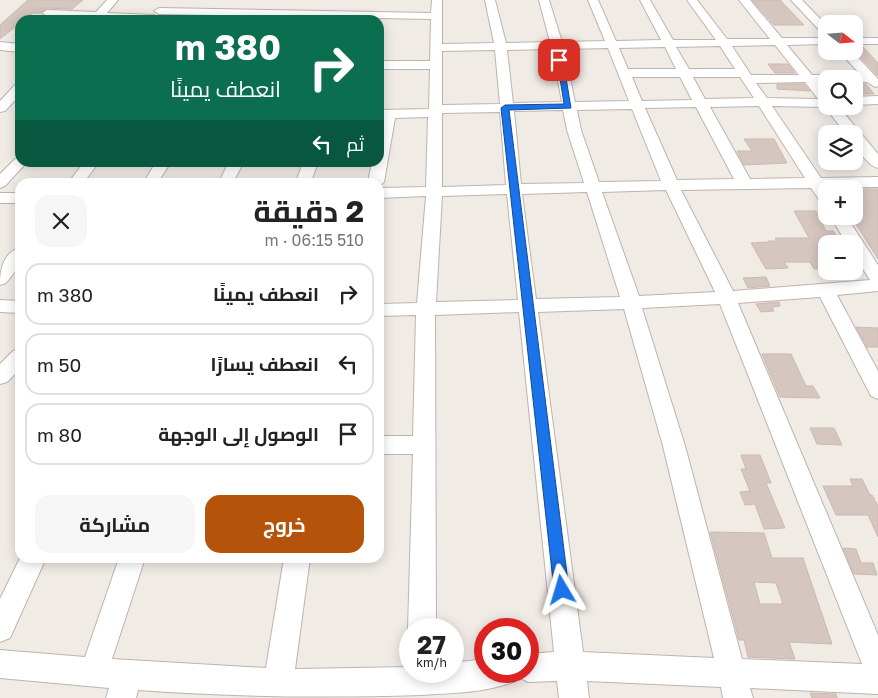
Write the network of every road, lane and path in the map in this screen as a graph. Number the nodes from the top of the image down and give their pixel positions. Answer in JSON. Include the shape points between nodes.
{"nodes":[{"id":1,"x":63,"y":0,"type":"edge"},
{"id":2,"x":113,"y":0,"type":"edge"},
{"id":3,"x":169,"y":0,"type":"edge"},
{"id":4,"x":219,"y":0,"type":"edge"},
{"id":5,"x":269,"y":0,"type":"edge"},
{"id":6,"x":321,"y":0,"type":"edge"},
{"id":7,"x":373,"y":0,"type":"edge"},
{"id":8,"x":490,"y":0,"type":"edge"},
{"id":9,"x":544,"y":0,"type":"edge"},
{"id":10,"x":593,"y":0,"type":"edge"},
{"id":11,"x":645,"y":0,"type":"edge"},
{"id":12,"x":692,"y":0,"type":"edge"},
{"id":13,"x":744,"y":0,"type":"edge"},
{"id":14,"x":796,"y":0,"type":"edge"},
{"id":15,"x":437,"y":8,"type":"edge"},
{"id":16,"x":45,"y":15,"type":"edge"},
{"id":17,"x":99,"y":15,"type":"edge"},
{"id":18,"x":156,"y":15,"type":"edge"},
{"id":19,"x":207,"y":15,"type":"edge"},
{"id":20,"x":259,"y":15,"type":"edge"},
{"id":21,"x":313,"y":15,"type":"edge"},
{"id":22,"x":367,"y":15,"type":"edge"},
{"id":23,"x":384,"y":15,"type":"edge"},
{"id":24,"x":818,"y":23,"type":"edge"},
{"id":25,"x":15,"y":39,"type":"edge"},
{"id":26,"x":873,"y":41,"type":"edge"},
{"id":27,"x":780,"y":42,"type":"junction"},
{"id":28,"x":818,"y":42,"type":"edge"},
{"id":29,"x":670,"y":43,"type":"junction"},
{"id":30,"x":724,"y":43,"type":"junction"},
{"id":31,"x":556,"y":45,"type":"junction"},
{"id":32,"x":612,"y":45,"type":"junction"},
{"id":33,"x":2,"y":47,"type":"edge"},
{"id":34,"x":501,"y":47,"type":"junction"},
{"id":35,"x":15,"y":48,"type":"edge"},
{"id":36,"x":878,"y":50,"type":"edge"},
{"id":37,"x":436,"y":56,"type":"junction"},
{"id":38,"x":853,"y":60,"type":"edge"},
{"id":39,"x":384,"y":64,"type":"edge"},
{"id":40,"x":686,"y":73,"type":"junction"},
{"id":41,"x":625,"y":74,"type":"junction"},
{"id":42,"x":746,"y":76,"type":"junction"},
{"id":43,"x":811,"y":78,"type":"junction"},
{"id":44,"x":874,"y":82,"type":"edge"},
{"id":45,"x":818,"y":89,"type":"edge"},
{"id":46,"x":15,"y":93,"type":"edge"},
{"id":47,"x":878,"y":100,"type":"edge"},
{"id":48,"x":818,"y":101,"type":"edge"},
{"id":49,"x":863,"y":101,"type":"edge"},
{"id":50,"x":763,"y":102,"type":"junction"},
{"id":51,"x":702,"y":103,"type":"junction"},
{"id":52,"x":637,"y":104,"type":"junction"},
{"id":53,"x":568,"y":106,"type":"junction"},
{"id":54,"x":0,"y":108,"type":"edge"},
{"id":55,"x":505,"y":108,"type":"junction"},
{"id":56,"x":435,"y":111,"type":"junction"},
{"id":57,"x":384,"y":114,"type":"edge"},
{"id":58,"x":838,"y":115,"type":"edge"},
{"id":59,"x":847,"y":125,"type":"edge"},
{"id":60,"x":863,"y":145,"type":"edge"},
{"id":61,"x":878,"y":164,"type":"edge"},
{"id":62,"x":15,"y":167,"type":"edge"},
{"id":63,"x":88,"y":167,"type":"edge"},
{"id":64,"x":161,"y":167,"type":"edge"},
{"id":65,"x":234,"y":167,"type":"edge"},
{"id":66,"x":79,"y":178,"type":"edge"},
{"id":67,"x":154,"y":178,"type":"edge"},
{"id":68,"x":228,"y":178,"type":"edge"},
{"id":69,"x":816,"y":182,"type":"junction"},
{"id":70,"x":878,"y":182,"type":"edge"},
{"id":71,"x":0,"y":183,"type":"edge"},
{"id":72,"x":744,"y":183,"type":"junction"},
{"id":73,"x":671,"y":184,"type":"junction"},
{"id":74,"x":818,"y":185,"type":"edge"},
{"id":75,"x":591,"y":187,"type":"junction"},
{"id":76,"x":514,"y":189,"type":"junction"},
{"id":77,"x":434,"y":192,"type":"junction"},
{"id":78,"x":384,"y":193,"type":"edge"},
{"id":79,"x":0,"y":198,"type":"edge"},
{"id":80,"x":15,"y":198,"type":"edge"},
{"id":81,"x":844,"y":225,"type":"edge"},
{"id":82,"x":15,"y":260,"type":"edge"},
{"id":83,"x":0,"y":279,"type":"edge"},
{"id":84,"x":878,"y":279,"type":"edge"},
{"id":85,"x":878,"y":285,"type":"edge"},
{"id":86,"x":826,"y":291,"type":"junction"},
{"id":87,"x":726,"y":296,"type":"junction"},
{"id":88,"x":631,"y":300,"type":"junction"},
{"id":89,"x":527,"y":304,"type":"junction"},
{"id":90,"x":0,"y":306,"type":"edge"},
{"id":91,"x":15,"y":306,"type":"edge"},
{"id":92,"x":426,"y":308,"type":"junction"},
{"id":93,"x":384,"y":310,"type":"edge"},
{"id":94,"x":15,"y":361,"type":"edge"},
{"id":95,"x":0,"y":377,"type":"edge"},
{"id":96,"x":878,"y":391,"type":"edge"},
{"id":97,"x":424,"y":445,"type":"junction"},
{"id":98,"x":384,"y":446,"type":"edge"},
{"id":99,"x":31,"y":563,"type":"edge"},
{"id":100,"x":130,"y":563,"type":"edge"},
{"id":101,"x":296,"y":563,"type":"edge"},
{"id":102,"x":422,"y":618,"type":"edge"},
{"id":103,"x":0,"y":629,"type":"edge"},
{"id":104,"x":0,"y":664,"type":"edge"},
{"id":105,"x":571,"y":666,"type":"junction"},
{"id":106,"x":539,"y":667,"type":"edge"},
{"id":107,"x":878,"y":669,"type":"edge"},
{"id":108,"x":94,"y":671,"type":"junction"},
{"id":109,"x":474,"y":676,"type":"edge"},
{"id":110,"x":878,"y":679,"type":"edge"},
{"id":111,"x":421,"y":684,"type":"edge"},
{"id":112,"x":735,"y":685,"type":"edge"},
{"id":113,"x":125,"y":686,"type":"edge"},
{"id":114,"x":277,"y":690,"type":"edge"},
{"id":115,"x":574,"y":698,"type":"edge"}],
"edges":[{"from":1,"to":16,"type":"street"},
{"from":2,"to":17,"type":"street"},
{"from":3,"to":18,"type":"street"},
{"from":4,"to":19,"type":"street"},
{"from":5,"to":20,"type":"street"},
{"from":6,"to":21,"type":"street"},
{"from":7,"to":22,"type":"street"},
{"from":8,"to":34,"type":"street"},
{"from":9,"to":31,"type":"street"},
{"from":10,"to":32,"type":"street"},
{"from":11,"to":29,"type":"street"},
{"from":12,"to":30,"type":"street"},
{"from":13,"to":27,"type":"street"},
{"from":14,"to":24,"type":"street"},
{"from":15,"to":23,"type":"street"},
{"from":15,"to":37,"type":"street"},
{"from":25,"to":33,"type":"street"},
{"from":26,"to":36,"type":"street"},
{"from":27,"to":28,"type":"street"},
{"from":27,"to":30,"type":"street"},
{"from":27,"to":43,"type":"street"},
{"from":29,"to":30,"type":"street"},
{"from":29,"to":32,"type":"street"},
{"from":29,"to":40,"type":"street"},
{"from":30,"to":42,"type":"street"},
{"from":31,"to":32,"type":"street"},
{"from":31,"to":34,"type":"street"},
{"from":31,"to":53,"type":"street"},
{"from":32,"to":41,"type":"street"},
{"from":33,"to":35,"type":"street"},
{"from":34,"to":37,"type":"street"},
{"from":34,"to":55,"type":"street"},
{"from":37,"to":39,"type":"street"},
{"from":37,"to":56,"type":"street"},
{"from":38,"to":44,"type":"street"},
{"from":40,"to":41,"type":"street"},
{"from":40,"to":42,"type":"street"},
{"from":40,"to":51,"type":"street"},
{"from":41,"to":52,"type":"street"},
{"from":42,"to":43,"type":"street"},
{"from":42,"to":50,"type":"street"},
{"from":43,"to":44,"type":"street"},
{"from":43,"to":45,"type":"street"},
{"from":46,"to":54,"type":"street"},
{"from":47,"to":49,"type":"street"},
{"from":48,"to":50,"type":"street"},
{"from":50,"to":51,"type":"street"},
{"from":50,"to":69,"type":"street"},
{"from":51,"to":52,"type":"street"},
{"from":51,"to":72,"type":"street"},
{"from":52,"to":53,"type":"street"},
{"from":52,"to":73,"type":"street"},
{"from":53,"to":55,"type":"street"},
{"from":53,"to":75,"type":"street"},
{"from":55,"to":56,"type":"street"},
{"from":55,"to":76,"type":"street"},
{"from":56,"to":57,"type":"street"},
{"from":56,"to":77,"type":"street"},
{"from":58,"to":59,"type":"street"},
{"from":60,"to":61,"type":"street"},
{"from":62,"to":71,"type":"street"},
{"from":63,"to":66,"type":"street"},
{"from":64,"to":67,"type":"street"},
{"from":65,"to":68,"type":"street"},
{"from":69,"to":70,"type":"street"},
{"from":69,"to":72,"type":"street"},
{"from":69,"to":74,"type":"street"},
{"from":72,"to":73,"type":"street"},
{"from":73,"to":75,"type":"street"},
{"from":73,"to":87,"type":"street"},
{"from":75,"to":76,"type":"street"},
{"from":75,"to":88,"type":"street"},
{"from":76,"to":77,"type":"street"},
{"from":76,"to":89,"type":"street"},
{"from":77,"to":78,"type":"street"},
{"from":77,"to":92,"type":"street"},
{"from":79,"to":80,"type":"street"},
{"from":81,"to":84,"type":"street"},
{"from":82,"to":83,"type":"street"},
{"from":85,"to":86,"type":"street"},
{"from":86,"to":87,"type":"street"},
{"from":86,"to":96,"type":"street"},
{"from":87,"to":88,"type":"street"},
{"from":87,"to":107,"type":"street"},
{"from":88,"to":89,"type":"street"},
{"from":88,"to":112,"type":"street","via":[[674,446]]},
{"from":89,"to":92,"type":"street"},
{"from":89,"to":105,"type":"street"},
{"from":90,"to":91,"type":"street"},
{"from":92,"to":93,"type":"street"},
{"from":92,"to":97,"type":"street"},
{"from":94,"to":95,"type":"street"},
{"from":97,"to":98,"type":"street"},
{"from":97,"to":102,"type":"street"},
{"from":99,"to":103,"type":"street"},
{"from":100,"to":108,"type":"street"},
{"from":101,"to":114,"type":"street"},
{"from":104,"to":108,"type":"street"},
{"from":105,"to":106,"type":"street"},
{"from":105,"to":112,"type":"street"},
{"from":105,"to":115,"type":"street"},
{"from":108,"to":113,"type":"street"},
{"from":109,"to":111,"type":"street"},
{"from":110,"to":112,"type":"street"},
{"from":111,"to":114,"type":"street"},
{"from":113,"to":114,"type":"street"}]}
